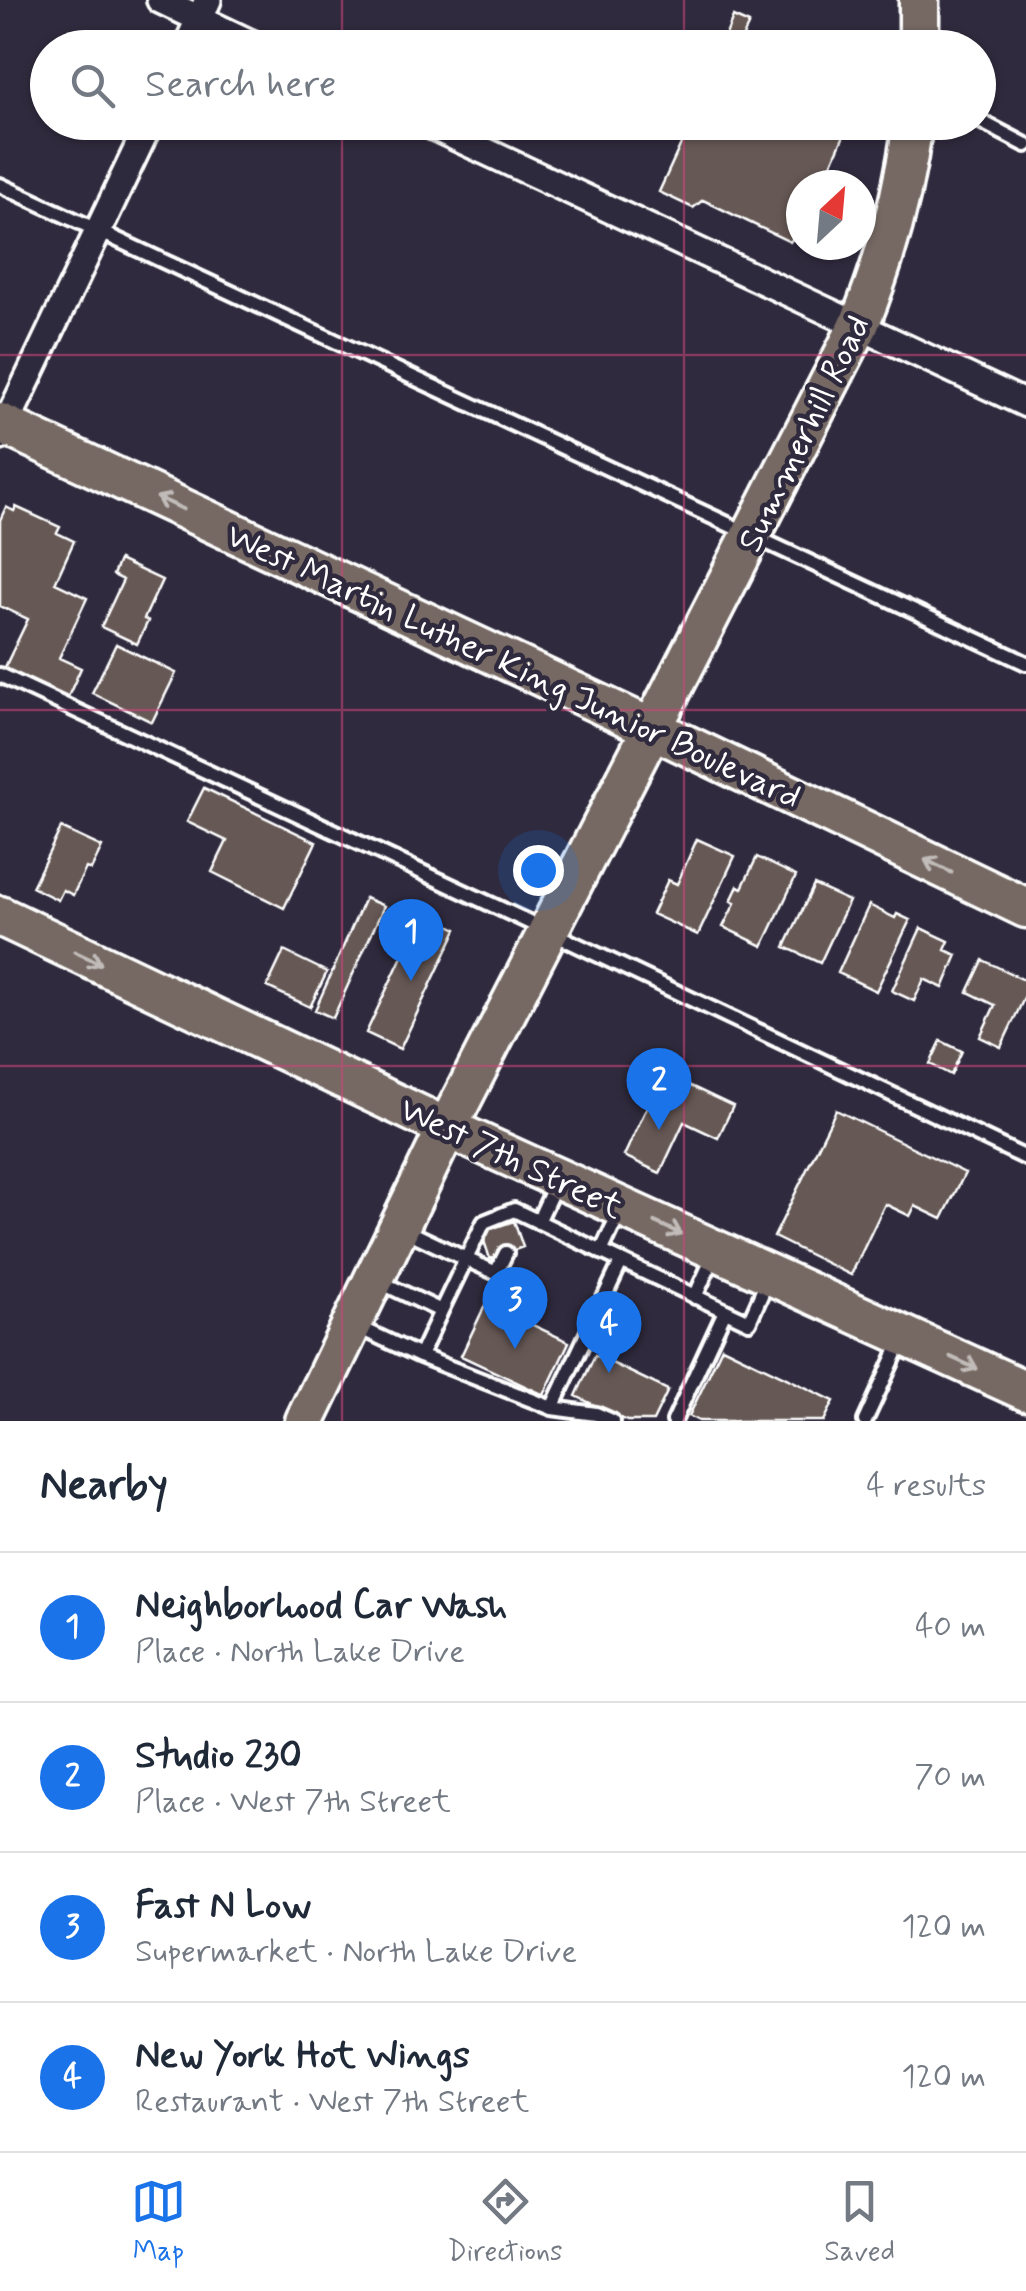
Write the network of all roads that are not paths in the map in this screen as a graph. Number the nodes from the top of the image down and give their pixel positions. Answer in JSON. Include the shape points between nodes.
{"nodes":[{"id":1,"x":160,"y":0,"type":"edge"},
{"id":2,"x":919,"y":0,"type":"edge"},
{"id":3,"x":204,"y":10,"type":"edge"},
{"id":4,"x":234,"y":30,"type":"edge"},
{"id":5,"x":919,"y":30,"type":"edge"},
{"id":6,"x":996,"y":129,"type":"edge"},
{"id":7,"x":141,"y":140,"type":"edge"},
{"id":8,"x":461,"y":140,"type":"edge"},
{"id":9,"x":911,"y":140,"type":"edge"},
{"id":10,"x":1026,"y":145,"type":"edge"},
{"id":11,"x":0,"y":186,"type":"edge"},
{"id":12,"x":98,"y":231,"type":"junction"},
{"id":13,"x":859,"y":325,"type":"junction"},
{"id":14,"x":1026,"y":404,"type":"edge"},
{"id":15,"x":2,"y":429,"type":"edge"},
{"id":16,"x":752,"y":536,"type":"junction"},
{"id":17,"x":1026,"y":663,"type":"edge"},
{"id":18,"x":0,"y":675,"type":"edge"},
{"id":19,"x":650,"y":728,"type":"junction"},
{"id":20,"x":1026,"y":908,"type":"edge"},
{"id":21,"x":0,"y":916,"type":"edge"},
{"id":22,"x":548,"y":930,"type":"junction"},
{"id":23,"x":448,"y":1128,"type":"junction"},
{"id":24,"x":1026,"y":1158,"type":"edge"},
{"id":25,"x":558,"y":1179,"type":"junction"},
{"id":26,"x":622,"y":1208,"type":"junction"},
{"id":27,"x":538,"y":1222,"type":"junction"},
{"id":28,"x":399,"y":1227,"type":"junction"},
{"id":29,"x":716,"y":1250,"type":"junction"},
{"id":30,"x":602,"y":1252,"type":"junction"},
{"id":31,"x":506,"y":1253,"type":"dead end"},
{"id":32,"x":466,"y":1259,"type":"junction"},
{"id":33,"x":621,"y":1262,"type":"junction"},
{"id":34,"x":770,"y":1275,"type":"junction"},
{"id":35,"x":374,"y":1279,"type":"junction"},
{"id":36,"x":695,"y":1296,"type":"junction"},
{"id":37,"x":725,"y":1310,"type":"junction"},
{"id":38,"x":441,"y":1311,"type":"junction"},
{"id":39,"x":352,"y":1324,"type":"junction"},
{"id":40,"x":904,"y":1336,"type":"junction"},
{"id":41,"x":420,"y":1356,"type":"junction"},
{"id":42,"x":1026,"y":1391,"type":"edge"},
{"id":43,"x":552,"y":1408,"type":"junction"},
{"id":44,"x":305,"y":1421,"type":"edge"},
{"id":45,"x":612,"y":1421,"type":"edge"},
{"id":46,"x":674,"y":1421,"type":"edge"},
{"id":47,"x":866,"y":1421,"type":"edge"}],
"edges":[{"from":1,"to":3,"type":"street"},
{"from":2,"to":5,"type":"main road"},
{"from":3,"to":4,"type":"street"},
{"from":6,"to":10,"type":"lane"},
{"from":7,"to":12,"type":"street"},
{"from":8,"to":13,"type":"street"},
{"from":9,"to":13,"type":"main road","name":"Summerhill Road","via":[[890,242]]},
{"from":11,"to":12,"type":"lane"},
{"from":12,"to":15,"type":"street"},
{"from":12,"to":16,"type":"lane"},
{"from":13,"to":14,"type":"street"},
{"from":13,"to":16,"type":"main road","name":"Summerhill Road"},
{"from":19,"to":15,"type":"main road","name":"West Martin Luther King Junior Boulevard","one_way":true},
{"from":16,"to":17,"type":"lane"},
{"from":16,"to":19,"type":"main road","name":"Summerhill Road"},
{"from":18,"to":22,"type":"lane"},
{"from":20,"to":19,"type":"main road","name":"West Martin Luther King Junior Boulevard","one_way":true},
{"from":19,"to":22,"type":"main road","name":"Summerhill Road"},
{"from":21,"to":23,"type":"main road","name":"West 7th Street","one_way":true},
{"from":22,"to":23,"type":"main road","name":"Summerhill Road"},
{"from":22,"to":24,"type":"lane"},
{"from":23,"to":25,"type":"main road","name":"West 7th Street"},
{"from":23,"to":28,"type":"main road","name":"Summerhill Road"},
{"from":25,"to":26,"type":"main road","name":"West 7th Street"},
{"from":25,"to":27,"type":"lane"},
{"from":26,"to":29,"type":"main road","name":"West 7th Street","one_way":true},
{"from":26,"to":30,"type":"lane"},
{"from":27,"to":30,"type":"lane"},
{"from":27,"to":32,"type":"lane","via":[[514,1210],[484,1222]]},
{"from":28,"to":32,"type":"lane"},
{"from":28,"to":35,"type":"main road","name":"Summerhill Road"},
{"from":29,"to":34,"type":"main road","name":"West 7th Street"},
{"from":29,"to":36,"type":"lane"},
{"from":30,"to":33,"type":"lane"},
{"from":31,"to":32,"type":"lane","via":[[496,1273]]},
{"from":32,"to":38,"type":"lane"},
{"from":33,"to":36,"type":"lane"},
{"from":33,"to":43,"type":"lane"},
{"from":34,"to":37,"type":"lane","via":[[748,1322]]},
{"from":34,"to":40,"type":"main road","name":"West 7th Street"},
{"from":35,"to":38,"type":"lane"},
{"from":35,"to":39,"type":"main road","name":"Summerhill Road"},
{"from":36,"to":37,"type":"lane"},
{"from":37,"to":46,"type":"lane"},
{"from":38,"to":41,"type":"lane"},
{"from":39,"to":41,"type":"lane"},
{"from":39,"to":44,"type":"main road","name":"Summerhill Road"},
{"from":40,"to":42,"type":"main road","name":"West 7th Street","one_way":true},
{"from":40,"to":47,"type":"lane"},
{"from":41,"to":43,"type":"lane"},
{"from":43,"to":45,"type":"lane"}]}
